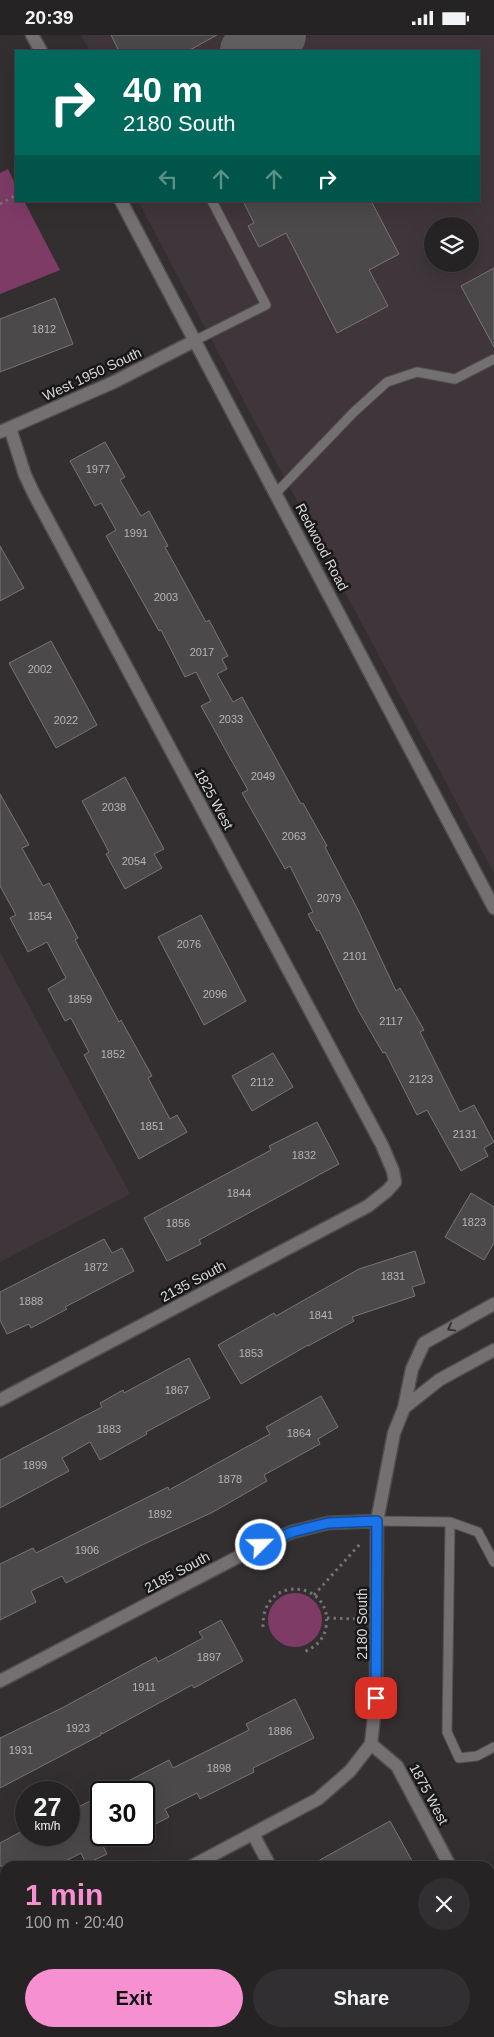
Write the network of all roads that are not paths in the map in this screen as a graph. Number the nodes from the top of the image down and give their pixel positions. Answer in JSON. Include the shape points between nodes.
{"nodes":[{"id":1,"x":32,"y":35,"type":"edge"},
{"id":2,"x":40,"y":50,"type":"edge"},
{"id":3,"x":123,"y":202,"type":"edge"},
{"id":4,"x":213,"y":202,"type":"edge"},
{"id":5,"x":196,"y":340,"type":"junction"},
{"id":6,"x":494,"y":359,"type":"edge"},
{"id":7,"x":5,"y":430,"type":"edge"},
{"id":8,"x":276,"y":493,"type":"junction"},
{"id":9,"x":494,"y":908,"type":"edge"},
{"id":10,"x":395,"y":1182,"type":"joint"},
{"id":11,"x":494,"y":1304,"type":"edge"},
{"id":12,"x":494,"y":1350,"type":"edge"},
{"id":13,"x":0,"y":1400,"type":"edge"},
{"id":14,"x":404,"y":1409,"type":"junction"},
{"id":15,"x":377,"y":1521,"type":"junction"},
{"id":16,"x":450,"y":1522,"type":"junction"},
{"id":17,"x":494,"y":1562,"type":"edge"},
{"id":18,"x":0,"y":1681,"type":"edge"},
{"id":19,"x":372,"y":1744,"type":"junction"},
{"id":20,"x":494,"y":1747,"type":"edge"},
{"id":21,"x":253,"y":1834,"type":"junction"},
{"id":22,"x":202,"y":1861,"type":"edge"},
{"id":23,"x":267,"y":1861,"type":"edge"},
{"id":24,"x":447,"y":1861,"type":"edge"}],
"edges":[{"from":1,"to":2,"type":"street"},
{"from":3,"to":5,"type":"street","name":"Redwood Road"},
{"from":4,"to":5,"type":"lane","via":[[266,305]]},
{"from":5,"to":7,"type":"street","name":"West 1950 South","via":[[114,382]]},
{"from":5,"to":8,"type":"street","name":"Redwood Road"},
{"from":6,"to":8,"type":"lane","via":[[455,379],[417,372],[387,382]]},
{"from":7,"to":10,"type":"street","name":"1825 West","via":[[34,494],[382,1145]]},
{"from":8,"to":9,"type":"street","name":"Redwood Road"},
{"from":10,"to":13,"type":"street","name":"2135 South","via":[[368,1206]]},
{"from":11,"to":14,"type":"street","name":"2180 South","one_way":true,"via":[[424,1343],[412,1369]]},
{"from":12,"to":14,"type":"street","name":"2180 South","via":[[439,1380]]},
{"from":14,"to":15,"type":"street","name":"2180 South","via":[[394,1433]]},
{"from":15,"to":16,"type":"lane"},
{"from":15,"to":18,"type":"street","name":"2185 South","via":[[328,1523],[292,1532],[261,1545]]},
{"from":15,"to":19,"type":"street","name":"2180 South","via":[[376,1698]]},
{"from":16,"to":17,"type":"lane","via":[[478,1532]]},
{"from":16,"to":20,"type":"lane","via":[[447,1732],[459,1758],[477,1756]]},
{"from":19,"to":21,"type":"street","via":[[350,1771],[318,1799]]},
{"from":19,"to":24,"type":"street","name":"1875 West","via":[[397,1766]]},
{"from":21,"to":22,"type":"street"},
{"from":21,"to":23,"type":"street"}]}
